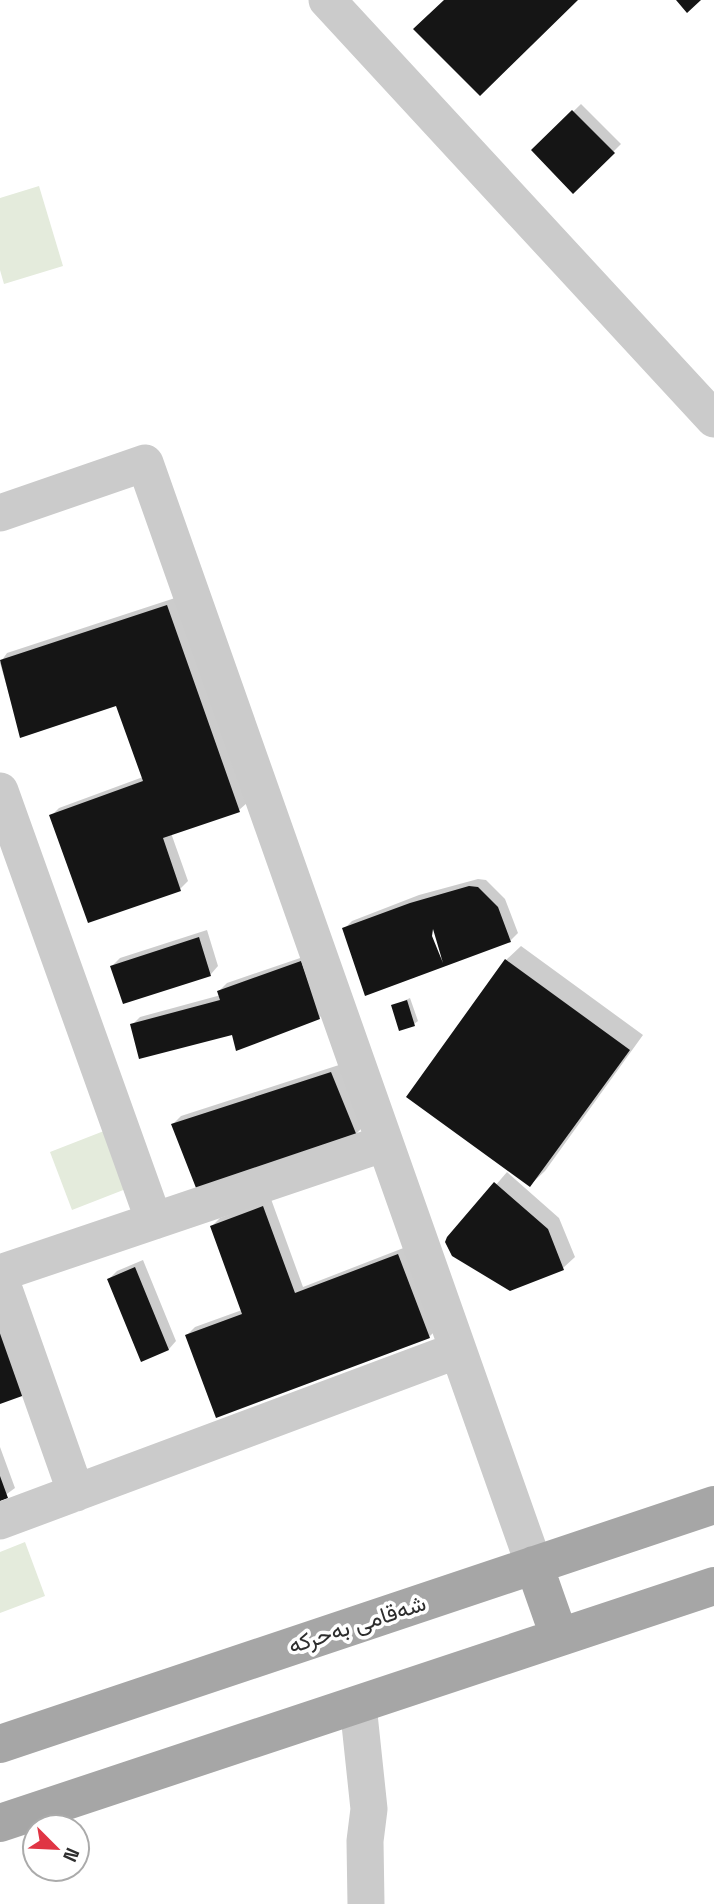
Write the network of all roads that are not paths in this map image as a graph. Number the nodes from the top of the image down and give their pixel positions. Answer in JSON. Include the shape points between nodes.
{"nodes":[{"id":1,"x":327,"y":0,"type":"edge"},
{"id":2,"x":714,"y":419,"type":"edge"},
{"id":3,"x":0,"y":513,"type":"edge"},
{"id":4,"x":2,"y":802,"type":"edge"},
{"id":5,"x":385,"y":1143,"type":"junction"},
{"id":6,"x":154,"y":1221,"type":"junction"},
{"id":7,"x":0,"y":1275,"type":"edge"},
{"id":8,"x":458,"y":1350,"type":"junction"},
{"id":9,"x":76,"y":1493,"type":"junction"},
{"id":10,"x":714,"y":1505,"type":"edge"},
{"id":11,"x":0,"y":1521,"type":"edge"},
{"id":12,"x":534,"y":1565,"type":"junction"},
{"id":13,"x":714,"y":1586,"type":"edge"},
{"id":14,"x":559,"y":1636,"type":"junction"},
{"id":15,"x":358,"y":1705,"type":"junction"},
{"id":16,"x":0,"y":1744,"type":"edge"},
{"id":17,"x":0,"y":1823,"type":"edge"},
{"id":18,"x":366,"y":1904,"type":"edge"}],
"edges":[{"from":1,"to":2,"type":"street"},
{"from":3,"to":5,"type":"street","via":[[145,463]]},
{"from":4,"to":6,"type":"street"},
{"from":5,"to":6,"type":"street"},
{"from":5,"to":8,"type":"street"},
{"from":6,"to":7,"type":"street"},
{"from":7,"to":9,"type":"street"},
{"from":8,"to":9,"type":"street"},
{"from":8,"to":12,"type":"street"},
{"from":9,"to":11,"type":"street"},
{"from":10,"to":12,"type":"main road","name":"شەقامی بەحرکە"},
{"from":12,"to":14,"type":"main road"},
{"from":12,"to":16,"type":"main road","name":"شەقامی بەحرکە"},
{"from":13,"to":14,"type":"main road"},
{"from":14,"to":15,"type":"main road"},
{"from":15,"to":17,"type":"main road"},
{"from":15,"to":18,"type":"street","via":[[369,1809]]}]}
